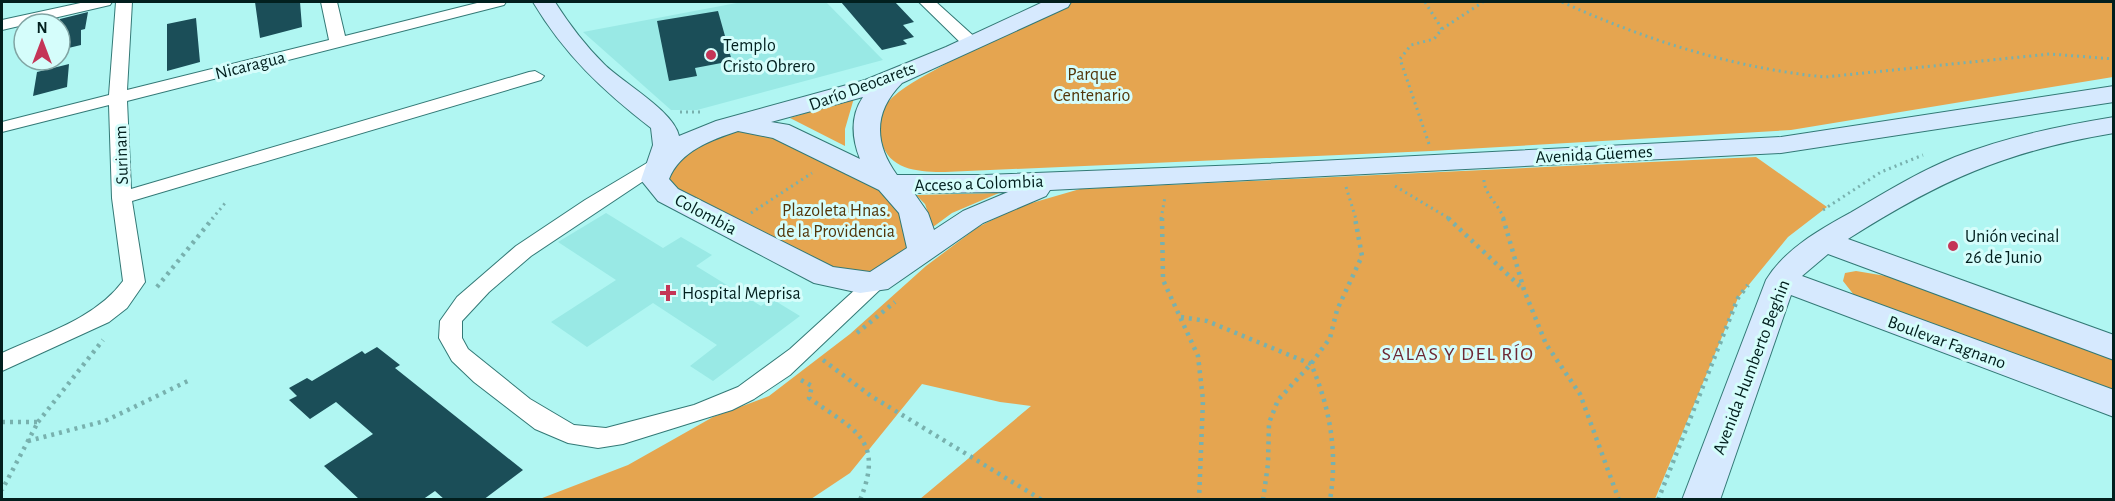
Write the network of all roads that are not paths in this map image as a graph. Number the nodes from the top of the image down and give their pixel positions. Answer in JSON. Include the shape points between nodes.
{"nodes":[{"id":1,"x":104,"y":2,"type":"edge"},
{"id":2,"x":124,"y":2,"type":"edge"},
{"id":3,"x":329,"y":2,"type":"edge"},
{"id":4,"x":498,"y":2,"type":"edge"},
{"id":5,"x":544,"y":2,"type":"edge"},
{"id":6,"x":927,"y":2,"type":"edge"},
{"id":7,"x":1060,"y":2,"type":"edge"},
{"id":8,"x":2,"y":25,"type":"edge"},
{"id":9,"x":338,"y":43,"type":"junction"},
{"id":10,"x":972,"y":44,"type":"junction"},
{"id":11,"x":535,"y":76,"type":"dead end"},
{"id":12,"x":894,"y":77,"type":"junction"},
{"id":13,"x":2114,"y":93,"type":"edge"},
{"id":14,"x":118,"y":99,"type":"junction"},
{"id":15,"x":734,"y":125,"type":"junction"},
{"id":16,"x":2114,"y":125,"type":"edge"},
{"id":17,"x":2,"y":127,"type":"edge"},
{"id":18,"x":662,"y":160,"type":"junction"},
{"id":19,"x":1070,"y":179,"type":"junction"},
{"id":20,"x":889,"y":184,"type":"junction"},
{"id":21,"x":122,"y":198,"type":"junction"},
{"id":22,"x":1823,"y":241,"type":"junction"},
{"id":23,"x":922,"y":250,"type":"junction"},
{"id":24,"x":1781,"y":280,"type":"junction"},
{"id":25,"x":877,"y":282,"type":"junction"},
{"id":26,"x":2114,"y":348,"type":"edge"},
{"id":27,"x":2,"y":363,"type":"edge"},
{"id":28,"x":2114,"y":404,"type":"edge"},
{"id":29,"x":1701,"y":500,"type":"edge"}],
"edges":[{"from":1,"to":8,"type":"street"},
{"from":2,"to":14,"type":"street","name":"Surinam"},
{"from":3,"to":9,"type":"street"},
{"from":4,"to":9,"type":"street","name":"Nicaragua"},
{"from":5,"to":18,"type":"street","name":"Colombia","via":[[562,33],[609,85],[662,124],[668,134]]},
{"from":6,"to":10,"type":"street"},
{"from":7,"to":10,"type":"street","name":"Darío Deocarets"},
{"from":9,"to":14,"type":"street","name":"Nicaragua"},
{"from":10,"to":12,"type":"street","name":"Darío Deocarets"},
{"from":11,"to":21,"type":"street"},
{"from":12,"to":15,"type":"street","name":"Darío Deocarets","via":[[835,98]]},
{"from":12,"to":20,"type":"street","via":[[871,103],[867,118],[873,165]]},
{"from":13,"to":19,"type":"street","name":"Avenida Güemes","via":[[1841,139],[1781,145]]},
{"from":14,"to":17,"type":"street","name":"Nicaragua"},
{"from":14,"to":21,"type":"street","name":"Surinam"},
{"from":15,"to":18,"type":"street","name":"Darío Deocarets","via":[[687,141]]},
{"from":15,"to":20,"type":"street","via":[[780,131]]},
{"from":16,"to":22,"type":"street","name":"Avenida Humberto Beghin","via":[[2043,139],[1944,172]]},
{"from":18,"to":25,"type":"street","name":"Colombia","via":[[655,180],[668,195],[825,276]]},
{"from":18,"to":25,"type":"street","via":[[561,222],[494,275],[462,304],[451,321],[448,337],[456,350],[486,379],[555,429],[582,438],[611,437],[683,417],[745,393],[806,347]]},
{"from":19,"to":20,"type":"street","name":"Acceso a Colombia"},
{"from":19,"to":23,"type":"street","via":[[999,204]]},
{"from":20,"to":23,"type":"street","via":[[915,215],[921,229]]},
{"from":21,"to":27,"type":"street","name":"Surinam","via":[[134,282],[119,303],[101,316]]},
{"from":22,"to":24,"type":"street","name":"Avenida Humberto Beghin","via":[[1797,261]]},
{"from":22,"to":26,"type":"street"},
{"from":23,"to":25,"type":"street"},
{"from":24,"to":28,"type":"street","name":"Boulevar Fagnano"},
{"from":24,"to":29,"type":"street","name":"Avenida Humberto Beghin"}]}
